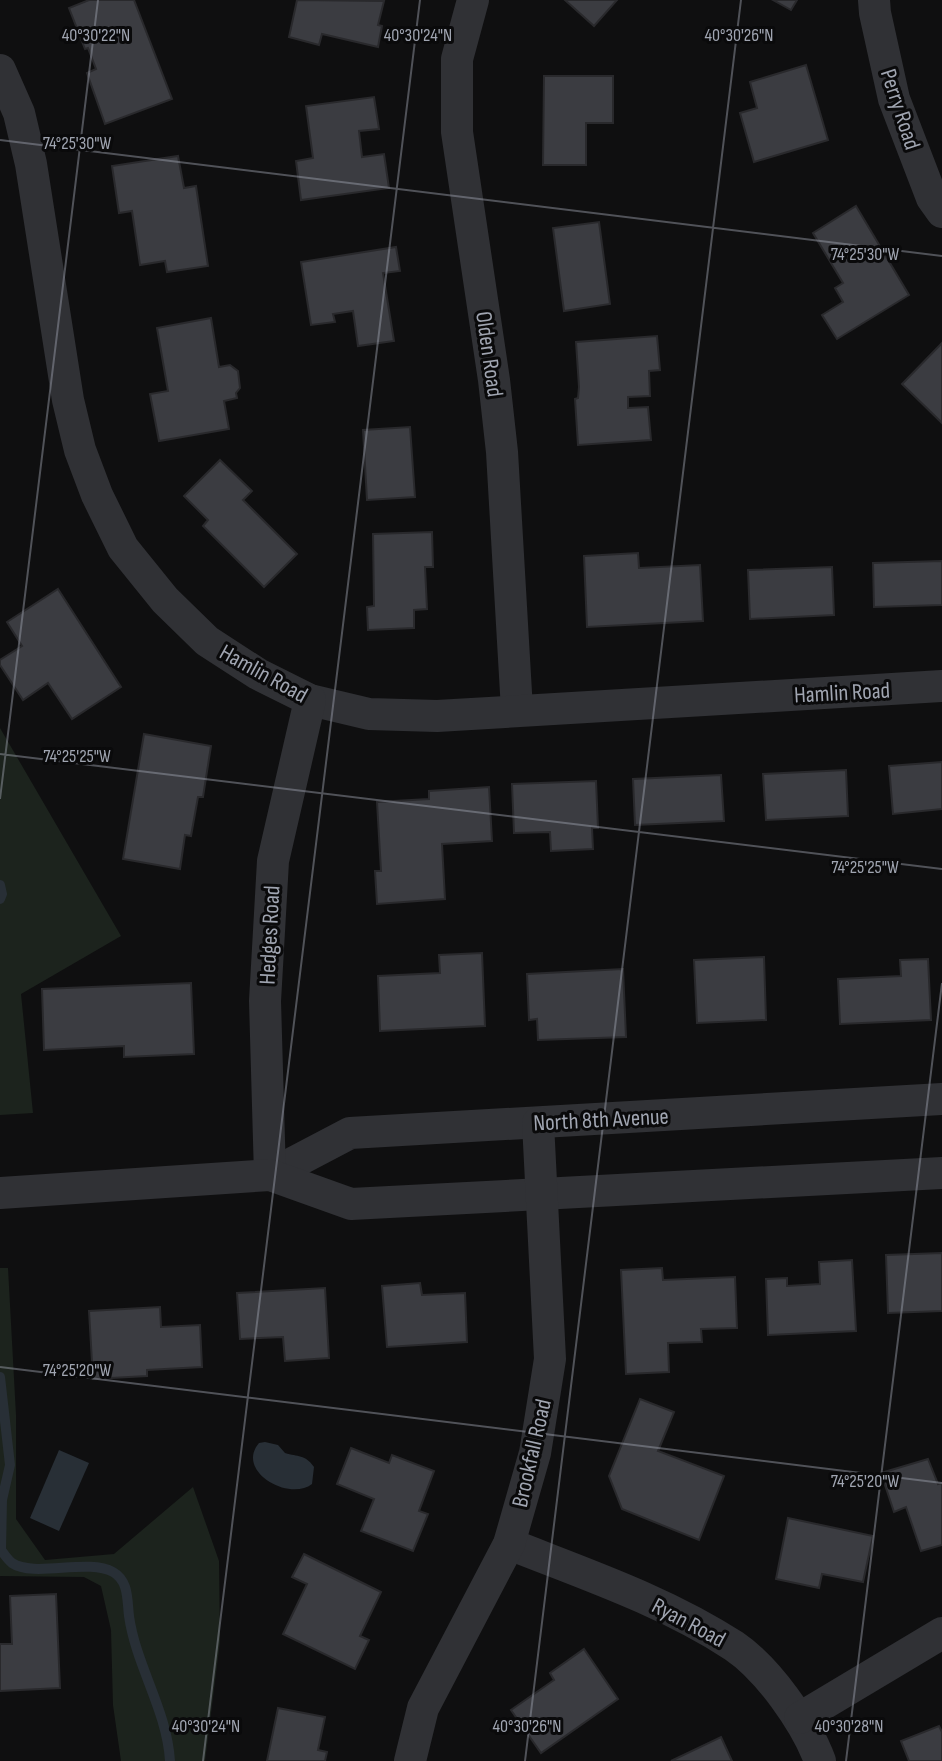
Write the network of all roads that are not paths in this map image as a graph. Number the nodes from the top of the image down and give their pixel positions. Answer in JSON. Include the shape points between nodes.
{"nodes":[{"id":1,"x":473,"y":0,"type":"edge"},
{"id":2,"x":874,"y":0,"type":"edge"},
{"id":3,"x":0,"y":69,"type":"edge"},
{"id":4,"x":942,"y":212,"type":"edge"},
{"id":5,"x":942,"y":686,"type":"edge"},
{"id":6,"x":310,"y":700,"type":"junction"},
{"id":7,"x":517,"y":710,"type":"junction"},
{"id":8,"x":942,"y":1099,"type":"edge"},
{"id":9,"x":538,"y":1123,"type":"junction"},
{"id":10,"x":942,"y":1173,"type":"edge"},
{"id":11,"x":270,"y":1175,"type":"junction"},
{"id":12,"x":0,"y":1194,"type":"edge"},
{"id":13,"x":542,"y":1195,"type":"junction"},
{"id":14,"x":509,"y":1544,"type":"junction"},
{"id":15,"x":942,"y":1633,"type":"edge"},
{"id":16,"x":800,"y":1718,"type":"junction"},
{"id":17,"x":410,"y":1761,"type":"edge"},
{"id":18,"x":820,"y":1761,"type":"edge"}],
"edges":[{"from":1,"to":7,"type":"street","name":"Olden Road","via":[[457,59],[457,132],[502,452]]},
{"from":2,"to":4,"type":"street","name":"Perry Road","via":[[894,99],[932,198]]},
{"from":3,"to":6,"type":"street","name":"Hamlin Road","via":[[19,113],[31,163],[80,450],[123,548],[165,600],[207,641]]},
{"from":5,"to":7,"type":"street","name":"Hamlin Road"},
{"from":6,"to":7,"type":"street","name":"Hamlin Road","via":[[369,714],[437,716]]},
{"from":6,"to":11,"type":"street","name":"Hedges Road","via":[[273,861],[265,1000]]},
{"from":8,"to":9,"type":"street","name":"North 8th Avenue"},
{"from":9,"to":11,"type":"street","name":"North 8th Avenue","via":[[350,1133]]},
{"from":9,"to":13,"type":"street","name":"Brookfall Road"},
{"from":10,"to":13,"type":"street","name":"North 8th Avenue"},
{"from":11,"to":12,"type":"street","name":"North 8th Avenue"},
{"from":11,"to":13,"type":"street","name":"North 8th Avenue","via":[[351,1204]]},
{"from":13,"to":14,"type":"street","name":"Brookfall Road","via":[[550,1359],[535,1453]]},
{"from":14,"to":16,"type":"street","name":"Ryan Road","via":[[630,1592],[736,1647]]},
{"from":14,"to":17,"type":"street","name":"Brookfall Road","via":[[423,1708]]},
{"from":15,"to":16,"type":"street"},
{"from":16,"to":18,"type":"street","name":"Ryan Road"}]}
